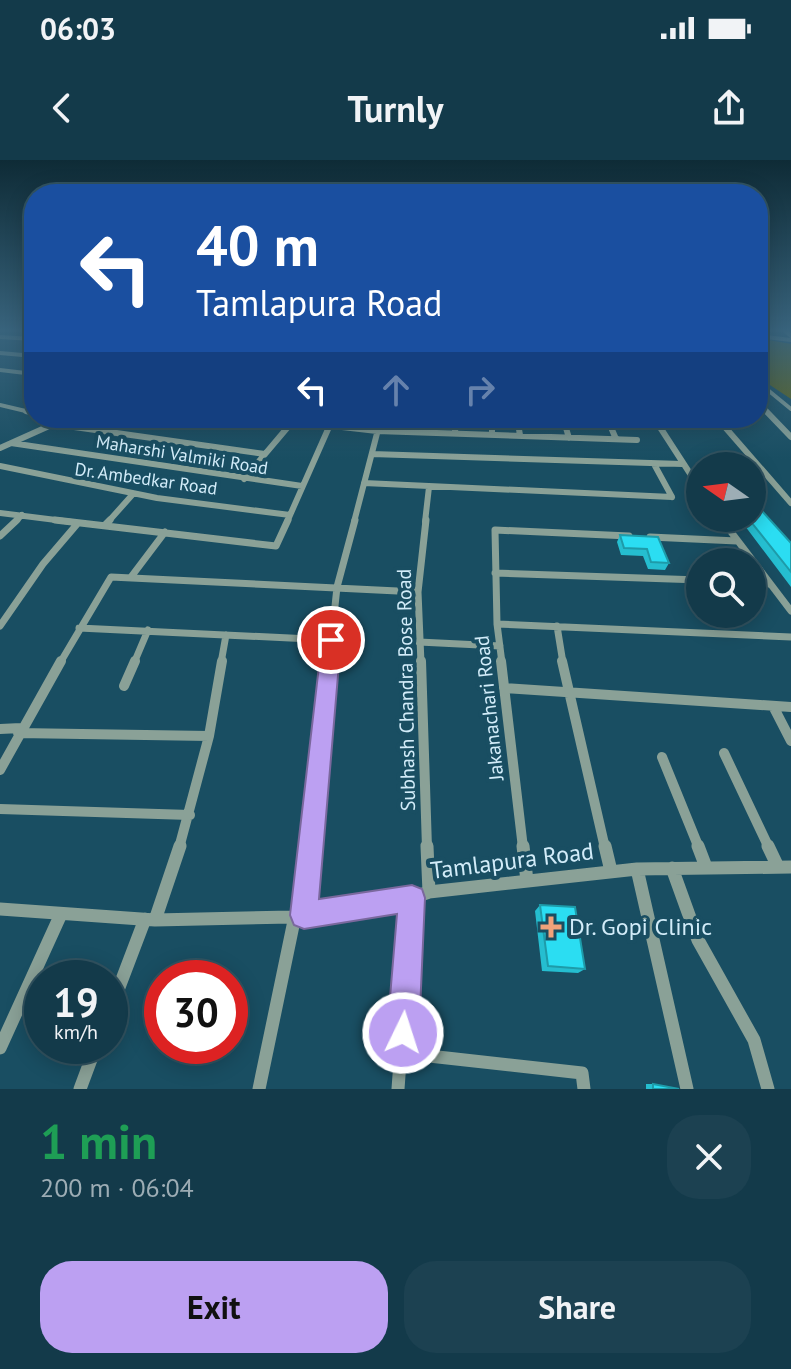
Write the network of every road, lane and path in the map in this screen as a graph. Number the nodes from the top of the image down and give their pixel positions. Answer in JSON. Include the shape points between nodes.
{"nodes":[{"id":1,"x":768,"y":390,"type":"edge"},
{"id":2,"x":0,"y":405,"type":"edge"},
{"id":3,"x":791,"y":409,"type":"edge"},
{"id":4,"x":24,"y":411,"type":"edge"},
{"id":5,"x":768,"y":413,"type":"edge"},
{"id":6,"x":40,"y":428,"type":"edge"},
{"id":7,"x":99,"y":428,"type":"edge"},
{"id":8,"x":287,"y":428,"type":"edge"},
{"id":9,"x":329,"y":428,"type":"edge"},
{"id":10,"x":341,"y":428,"type":"edge"},
{"id":11,"x":378,"y":428,"type":"edge"},
{"id":12,"x":416,"y":428,"type":"edge"},
{"id":13,"x":455,"y":428,"type":"edge"},
{"id":14,"x":492,"y":428,"type":"edge"},
{"id":15,"x":519,"y":428,"type":"edge"},
{"id":16,"x":566,"y":428,"type":"edge"},
{"id":17,"x":611,"y":428,"type":"edge"},
{"id":18,"x":660,"y":428,"type":"edge"},
{"id":19,"x":726,"y":428,"type":"edge"},
{"id":20,"x":377,"y":431,"type":"junction"},
{"id":21,"x":416,"y":431,"type":"junction"},
{"id":22,"x":455,"y":432,"type":"junction"},
{"id":23,"x":492,"y":433,"type":"junction"},
{"id":24,"x":520,"y":435,"type":"junction"},
{"id":25,"x":791,"y":437,"type":"edge"},
{"id":26,"x":569,"y":438,"type":"junction"},
{"id":27,"x":616,"y":439,"type":"junction"},
{"id":28,"x":637,"y":440,"type":"dead end"},
{"id":29,"x":11,"y":443,"type":"junction"},
{"id":30,"x":0,"y":448,"type":"edge"},
{"id":31,"x":265,"y":454,"type":"junction"},
{"id":32,"x":372,"y":454,"type":"junction"},
{"id":33,"x":654,"y":464,"type":"junction"},
{"id":34,"x":682,"y":464,"type":"junction"},
{"id":35,"x":0,"y":466,"type":"edge"},
{"id":36,"x":686,"y":470,"type":"edge"},
{"id":37,"x":244,"y":479,"type":"junction"},
{"id":38,"x":364,"y":483,"type":"junction"},
{"id":39,"x":302,"y":486,"type":"junction"},
{"id":40,"x":429,"y":487,"type":"junction"},
{"id":41,"x":133,"y":494,"type":"junction"},
{"id":42,"x":791,"y":503,"type":"edge"},
{"id":43,"x":0,"y":513,"type":"edge"},
{"id":44,"x":22,"y":515,"type":"junction"},
{"id":45,"x":290,"y":515,"type":"junction"},
{"id":46,"x":78,"y":523,"type":"junction"},
{"id":47,"x":105,"y":525,"type":"junction"},
{"id":48,"x":165,"y":532,"type":"junction"},
{"id":49,"x":731,"y":532,"type":"edge"},
{"id":50,"x":0,"y":536,"type":"edge"},
{"id":51,"x":632,"y":536,"type":"edge"},
{"id":52,"x":647,"y":537,"type":"edge"},
{"id":53,"x":737,"y":541,"type":"junction"},
{"id":54,"x":495,"y":573,"type":"junction"},
{"id":55,"x":131,"y":577,"type":"junction"},
{"id":56,"x":686,"y":580,"type":"edge"},
{"id":57,"x":768,"y":584,"type":"joint"},
{"id":58,"x":337,"y":587,"type":"junction"},
{"id":59,"x":418,"y":592,"type":"junction"},
{"id":60,"x":791,"y":611,"type":"edge"},
{"id":61,"x":497,"y":624,"type":"junction"},
{"id":62,"x":0,"y":626,"type":"edge"},
{"id":63,"x":557,"y":626,"type":"junction"},
{"id":64,"x":79,"y":628,"type":"junction"},
{"id":65,"x":148,"y":630,"type":"junction"},
{"id":66,"x":226,"y":635,"type":"junction"},
{"id":67,"x":791,"y":637,"type":"edge"},
{"id":68,"x":331,"y":640,"type":"junction"},
{"id":69,"x":419,"y":642,"type":"junction"},
{"id":70,"x":500,"y":646,"type":"junction"},
{"id":71,"x":124,"y":686,"type":"dead end"},
{"id":72,"x":504,"y":688,"type":"junction"},
{"id":73,"x":567,"y":691,"type":"junction"},
{"id":74,"x":773,"y":706,"type":"junction"},
{"id":75,"x":791,"y":707,"type":"edge"},
{"id":76,"x":0,"y":729,"type":"edge"},
{"id":77,"x":19,"y":730,"type":"junction"},
{"id":78,"x":209,"y":736,"type":"junction"},
{"id":79,"x":791,"y":741,"type":"edge"},
{"id":80,"x":724,"y":753,"type":"dead end"},
{"id":81,"x":662,"y":757,"type":"dead end"},
{"id":82,"x":0,"y":770,"type":"edge"},
{"id":83,"x":0,"y":809,"type":"edge"},
{"id":84,"x":190,"y":815,"type":"junction"},
{"id":85,"x":706,"y":867,"type":"junction"},
{"id":86,"x":785,"y":867,"type":"edge"},
{"id":87,"x":672,"y":868,"type":"junction"},
{"id":88,"x":637,"y":869,"type":"junction"},
{"id":89,"x":611,"y":871,"type":"junction"},
{"id":90,"x":527,"y":881,"type":"junction"},
{"id":91,"x":429,"y":892,"type":"junction"},
{"id":92,"x":412,"y":898,"type":"junction"},
{"id":93,"x":0,"y":909,"type":"edge"},
{"id":94,"x":61,"y":914,"type":"junction"},
{"id":95,"x":299,"y":916,"type":"junction"},
{"id":96,"x":150,"y":919,"type":"junction"},
{"id":97,"x":128,"y":970,"type":"edge"},
{"id":98,"x":0,"y":1048,"type":"edge"},
{"id":99,"x":402,"y":1053,"type":"junction"},
{"id":100,"x":89,"y":1064,"type":"edge"},
{"id":101,"x":80,"y":1089,"type":"edge"},
{"id":102,"x":259,"y":1089,"type":"edge"},
{"id":103,"x":398,"y":1089,"type":"edge"},
{"id":104,"x":584,"y":1089,"type":"edge"},
{"id":105,"x":687,"y":1089,"type":"edge"},
{"id":106,"x":768,"y":1089,"type":"edge"}],
"edges":[{"from":1,"to":3,"type":"street"},
{"from":2,"to":4,"type":"street"},
{"from":5,"to":25,"type":"street"},
{"from":6,"to":29,"type":"street"},
{"from":7,"to":31,"type":"street"},
{"from":8,"to":31,"type":"street"},
{"from":9,"to":39,"type":"street"},
{"from":10,"to":20,"type":"street"},
{"from":11,"to":20,"type":"street"},
{"from":12,"to":21,"type":"street"},
{"from":13,"to":22,"type":"street"},
{"from":14,"to":23,"type":"street"},
{"from":15,"to":24,"type":"street"},
{"from":16,"to":26,"type":"street"},
{"from":17,"to":27,"type":"street"},
{"from":18,"to":34,"type":"street"},
{"from":19,"to":42,"type":"street"},
{"from":20,"to":21,"type":"street"},
{"from":20,"to":32,"type":"street"},
{"from":21,"to":22,"type":"street"},
{"from":22,"to":23,"type":"street"},
{"from":23,"to":24,"type":"street"},
{"from":24,"to":26,"type":"street"},
{"from":26,"to":27,"type":"street"},
{"from":27,"to":28,"type":"street"},
{"from":29,"to":30,"type":"street"},
{"from":29,"to":37,"type":"street","name":"Maharshi Valmiki Road"},
{"from":31,"to":37,"type":"street"},
{"from":32,"to":33,"type":"street"},
{"from":32,"to":38,"type":"street"},
{"from":33,"to":34,"type":"street"},
{"from":33,"to":40,"type":"street","via":[[672,497]]},
{"from":34,"to":36,"type":"street"},
{"from":35,"to":41,"type":"street","name":"Dr. Ambedkar Road"},
{"from":37,"to":39,"type":"street","name":"Maharshi Valmiki Road"},
{"from":38,"to":40,"type":"street"},
{"from":38,"to":58,"type":"street"},
{"from":39,"to":45,"type":"street"},
{"from":40,"to":59,"type":"street","name":"Subhash Chandra Bose Road"},
{"from":41,"to":45,"type":"street","name":"Dr. Ambedkar Road"},
{"from":41,"to":47,"type":"street"},
{"from":43,"to":44,"type":"street"},
{"from":44,"to":46,"type":"street"},
{"from":44,"to":50,"type":"street"},
{"from":45,"to":48,"type":"street","via":[[276,546]]},
{"from":46,"to":47,"type":"street"},
{"from":46,"to":62,"type":"street"},
{"from":47,"to":48,"type":"street"},
{"from":48,"to":55,"type":"street"},
{"from":49,"to":53,"type":"street"},
{"from":51,"to":54,"type":"street","name":"Jakanachari Road","via":[[495,530]]},
{"from":52,"to":53,"type":"street"},
{"from":53,"to":57,"type":"street"},
{"from":54,"to":56,"type":"street"},
{"from":54,"to":61,"type":"street","name":"Jakanachari Road"},
{"from":55,"to":58,"type":"street"},
{"from":55,"to":64,"type":"street","via":[[111,577]]},
{"from":57,"to":60,"type":"street"},
{"from":58,"to":59,"type":"street"},
{"from":58,"to":68,"type":"street"},
{"from":59,"to":69,"type":"street","name":"Subhash Chandra Bose Road"},
{"from":61,"to":63,"type":"street"},
{"from":61,"to":70,"type":"street","name":"Jakanachari Road"},
{"from":63,"to":67,"type":"street"},
{"from":63,"to":73,"type":"street"},
{"from":64,"to":65,"type":"street"},
{"from":64,"to":77,"type":"street"},
{"from":65,"to":66,"type":"street"},
{"from":65,"to":71,"type":"street"},
{"from":66,"to":68,"type":"street"},
{"from":66,"to":78,"type":"street"},
{"from":68,"to":95,"type":"street"},
{"from":69,"to":70,"type":"street"},
{"from":69,"to":91,"type":"street","name":"Subhash Chandra Bose Road"},
{"from":70,"to":72,"type":"street","name":"Jakanachari Road"},
{"from":72,"to":73,"type":"street"},
{"from":72,"to":90,"type":"street","name":"Jakanachari Road"},
{"from":73,"to":74,"type":"street"},
{"from":73,"to":89,"type":"street"},
{"from":74,"to":75,"type":"street"},
{"from":74,"to":79,"type":"street"},
{"from":76,"to":77,"type":"street"},
{"from":77,"to":78,"type":"street"},
{"from":77,"to":82,"type":"street"},
{"from":78,"to":84,"type":"street"},
{"from":80,"to":86,"type":"street"},
{"from":81,"to":85,"type":"street"},
{"from":83,"to":84,"type":"street"},
{"from":84,"to":96,"type":"street"},
{"from":85,"to":86,"type":"street","name":"Tamlapura Road"},
{"from":85,"to":87,"type":"street","name":"Tamlapura Road"},
{"from":87,"to":88,"type":"street","name":"Tamlapura Road"},
{"from":87,"to":106,"type":"street","via":[[698,940],[754,1040]]},
{"from":88,"to":89,"type":"street","name":"Tamlapura Road"},
{"from":88,"to":105,"type":"street"},
{"from":89,"to":90,"type":"street","name":"Tamlapura Road"},
{"from":90,"to":91,"type":"street","name":"Tamlapura Road"},
{"from":91,"to":92,"type":"street","name":"Tamlapura Road"},
{"from":92,"to":95,"type":"street","name":"Tamlapura Road"},
{"from":92,"to":99,"type":"street"},
{"from":93,"to":94,"type":"street","name":"Tamlapura Road"},
{"from":94,"to":96,"type":"street","name":"Tamlapura Road"},
{"from":94,"to":98,"type":"street"},
{"from":95,"to":96,"type":"street","name":"Tamlapura Road"},
{"from":95,"to":102,"type":"street"},
{"from":96,"to":97,"type":"street"},
{"from":99,"to":103,"type":"street"},
{"from":99,"to":104,"type":"street","via":[[582,1073]]},
{"from":100,"to":101,"type":"street"}]}
